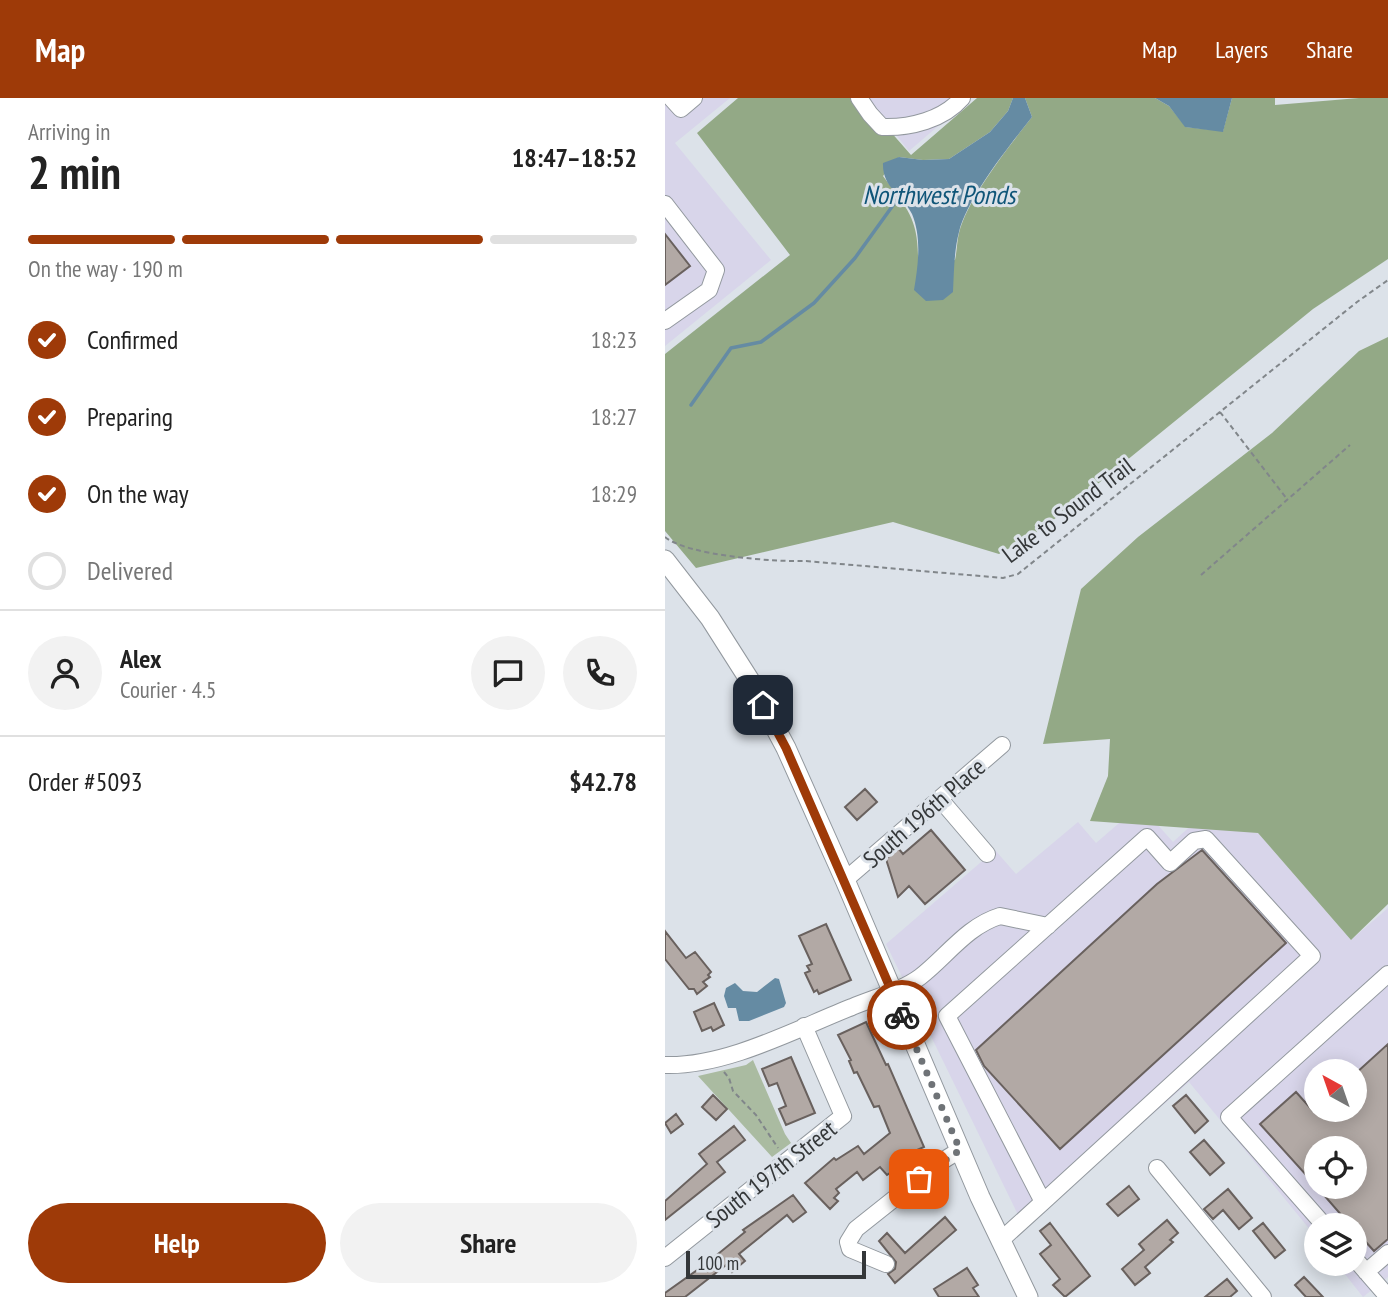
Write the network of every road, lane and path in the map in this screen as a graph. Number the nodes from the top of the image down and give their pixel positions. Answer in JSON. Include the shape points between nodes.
{"nodes":[{"id":1,"x":671,"y":98,"type":"edge"},
{"id":2,"x":694,"y":98,"type":"edge"},
{"id":3,"x":859,"y":98,"type":"edge"},
{"id":4,"x":962,"y":98,"type":"edge"},
{"id":5,"x":665,"y":205,"type":"edge"},
{"id":6,"x":1388,"y":280,"type":"edge"},
{"id":7,"x":665,"y":321,"type":"edge"},
{"id":8,"x":1219,"y":411,"type":"junction"},
{"id":9,"x":1350,"y":445,"type":"dead end"},
{"id":10,"x":1288,"y":500,"type":"junction"},
{"id":11,"x":665,"y":537,"type":"edge"},
{"id":12,"x":665,"y":560,"type":"edge"},
{"id":13,"x":1201,"y":575,"type":"dead end"},
{"id":14,"x":1002,"y":745,"type":"dead end"},
{"id":15,"x":940,"y":799,"type":"junction"},
{"id":16,"x":987,"y":854,"type":"dead end"},
{"id":17,"x":845,"y":880,"type":"junction"},
{"id":18,"x":1048,"y":926,"type":"junction"},
{"id":19,"x":1388,"y":974,"type":"edge"},
{"id":20,"x":891,"y":990,"type":"junction"},
{"id":21,"x":804,"y":1026,"type":"junction"},
{"id":22,"x":665,"y":1065,"type":"edge"},
{"id":23,"x":721,"y":1069,"type":"dead end"},
{"id":24,"x":960,"y":1150,"type":"junction"},
{"id":25,"x":781,"y":1152,"type":"dead end"},
{"id":26,"x":1157,"y":1168,"type":"dead end"},
{"id":27,"x":1043,"y":1202,"type":"junction"},
{"id":28,"x":1313,"y":1213,"type":"edge"},
{"id":29,"x":1000,"y":1241,"type":"junction"},
{"id":30,"x":1388,"y":1253,"type":"edge"},
{"id":31,"x":665,"y":1258,"type":"edge"},
{"id":32,"x":885,"y":1264,"type":"dead end"},
{"id":33,"x":1367,"y":1271,"type":"edge"},
{"id":34,"x":1367,"y":1273,"type":"edge"},
{"id":35,"x":1028,"y":1297,"type":"edge"},
{"id":36,"x":1263,"y":1297,"type":"edge"},
{"id":37,"x":1388,"y":1297,"type":"edge"}],
"edges":[{"from":1,"to":2,"type":"street","via":[[681,109]]},
{"from":3,"to":4,"type":"street","via":[[882,127],[899,128],[940,116]]},
{"from":5,"to":7,"type":"street","via":[[716,270],[709,290]]},
{"from":6,"to":8,"type":"path","name":"Lake to Sound Trail"},
{"from":8,"to":10,"type":"path"},
{"from":8,"to":11,"type":"path","name":"Lake to Sound Trail","via":[[1018,574],[1003,578],[779,562],[688,548]]},
{"from":9,"to":10,"type":"path"},
{"from":10,"to":13,"type":"path"},
{"from":12,"to":17,"type":"main road","via":[[710,618],[752,684]]},
{"from":14,"to":15,"type":"street","name":"South 196th Place"},
{"from":15,"to":16,"type":"street"},
{"from":15,"to":17,"type":"street","name":"South 196th Place"},
{"from":17,"to":20,"type":"main road"},
{"from":18,"to":20,"type":"street","via":[[1000,916],[987,920],[918,979]]},
{"from":18,"to":27,"type":"street","via":[[947,1016]]},
{"from":18,"to":27,"type":"street","via":[[1147,836],[1170,863],[1194,841],[1206,839],[1312,956]]},
{"from":19,"to":28,"type":"street","via":[[1229,1117]]},
{"from":20,"to":21,"type":"street"},
{"from":20,"to":24,"type":"main road"},
{"from":21,"to":22,"type":"street","via":[[713,1059]]},
{"from":21,"to":31,"type":"street","name":"South 197th Street","via":[[843,1116]]},
{"from":23,"to":25,"type":"path"},
{"from":24,"to":29,"type":"main road"},
{"from":24,"to":32,"type":"street","via":[[856,1229],[848,1242],[851,1249]]},
{"from":26,"to":36,"type":"street"},
{"from":27,"to":29,"type":"street"},
{"from":29,"to":35,"type":"main road"},
{"from":30,"to":33,"type":"street"},
{"from":34,"to":37,"type":"street"}]}
